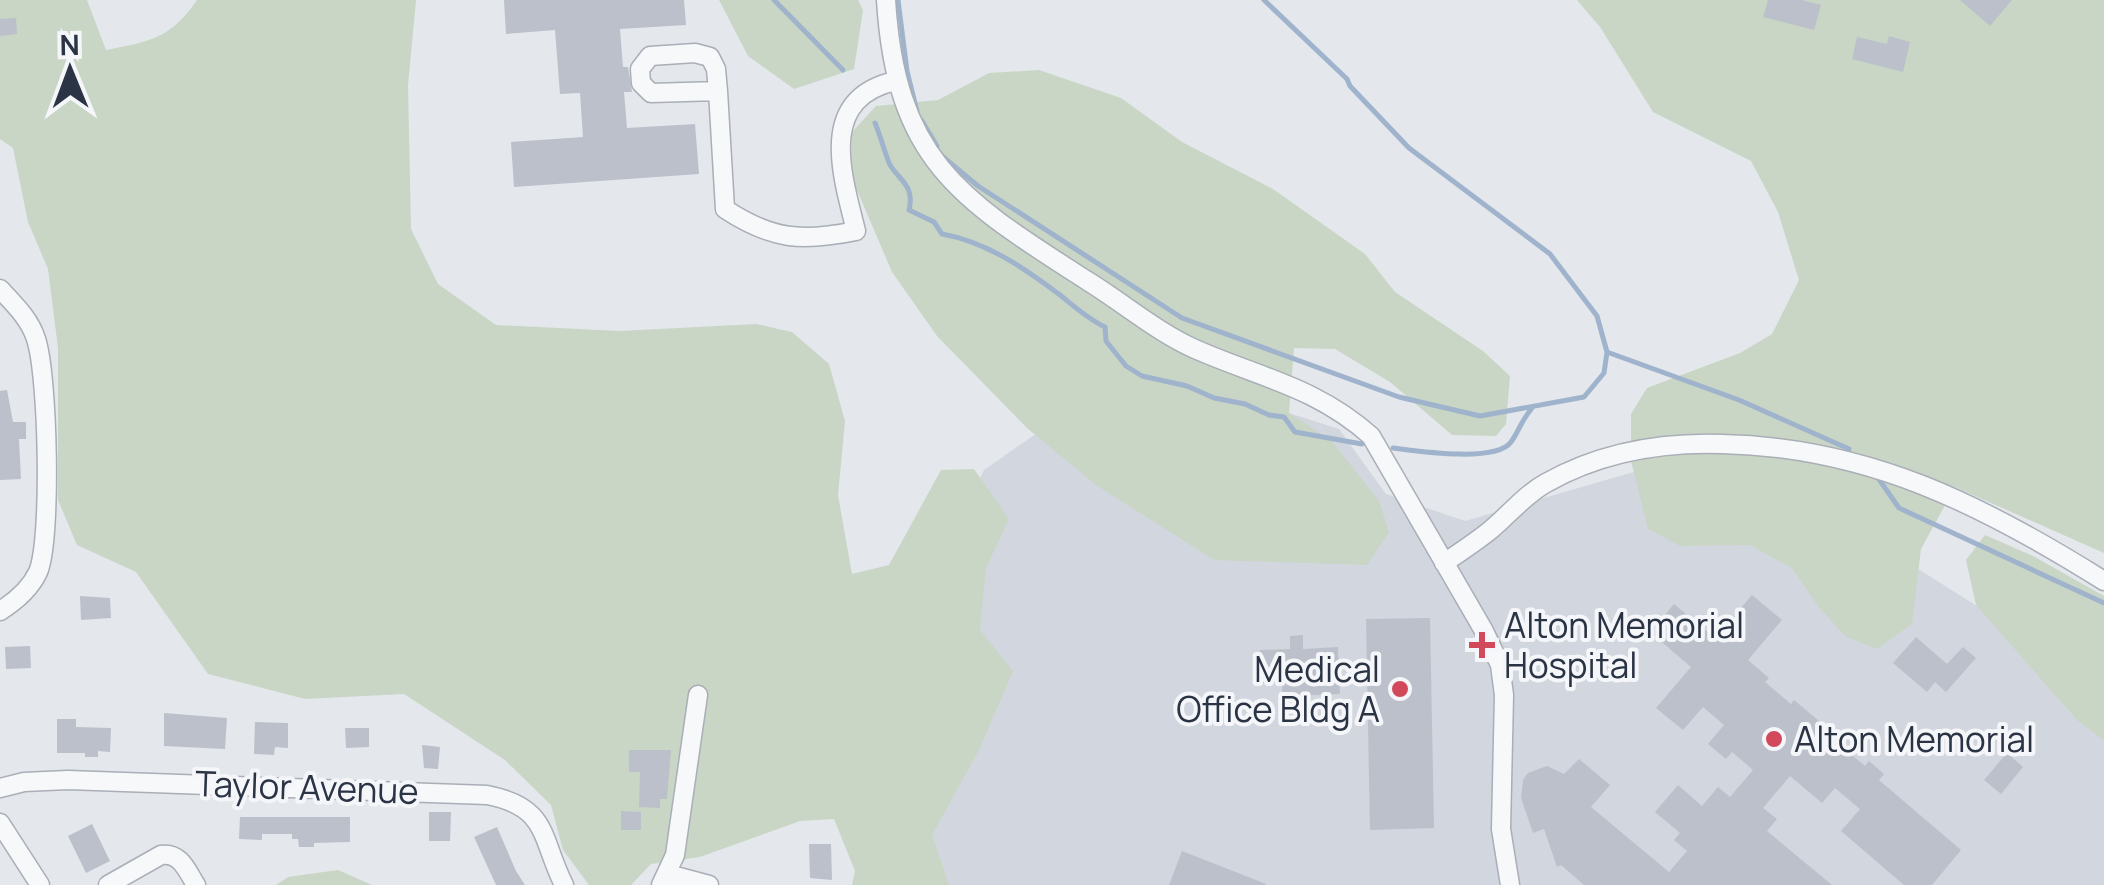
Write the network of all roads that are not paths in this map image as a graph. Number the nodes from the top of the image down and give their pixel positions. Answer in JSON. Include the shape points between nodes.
{"nodes":[{"id":1,"x":886,"y":0,"type":"edge"},
{"id":2,"x":896,"y":81,"type":"junction"},
{"id":3,"x":718,"y":91,"type":"dead end"},
{"id":4,"x":0,"y":289,"type":"edge"},
{"id":5,"x":1444,"y":563,"type":"junction"},
{"id":6,"x":2104,"y":580,"type":"edge"},
{"id":7,"x":0,"y":610,"type":"edge"},
{"id":8,"x":698,"y":695,"type":"dead end"},
{"id":9,"x":0,"y":788,"type":"edge"},
{"id":10,"x":0,"y":823,"type":"edge"},
{"id":11,"x":664,"y":879,"type":"edge"},
{"id":12,"x":40,"y":885,"type":"edge"},
{"id":13,"x":108,"y":885,"type":"edge"},
{"id":14,"x":196,"y":885,"type":"edge"},
{"id":15,"x":564,"y":885,"type":"edge"},
{"id":16,"x":709,"y":885,"type":"edge"},
{"id":17,"x":1510,"y":885,"type":"edge"}],
"edges":[{"from":1,"to":2,"type":"street"},
{"from":2,"to":3,"type":"street","via":[[864,92],[842,128],[856,231],[814,238],[758,228],[725,209]]},
{"from":2,"to":5,"type":"street","via":[[929,154],[987,213],[1189,346],[1344,412],[1371,436]]},
{"from":4,"to":7,"type":"street","via":[[33,331],[39,350],[46,482],[42,559],[32,584]]},
{"from":5,"to":6,"type":"street","via":[[1543,484],[1616,453],[1760,444],[1904,476],[2024,530]]},
{"from":5,"to":17,"type":"street","via":[[1500,666],[1502,829]]},
{"from":8,"to":11,"type":"street","via":[[676,855]]},
{"from":9,"to":15,"type":"street","name":"Taylor Avenue","via":[[86,780],[487,795],[531,813]]},
{"from":10,"to":12,"type":"street"},
{"from":11,"to":16,"type":"street"},
{"from":13,"to":14,"type":"street","via":[[168,854]]}]}
